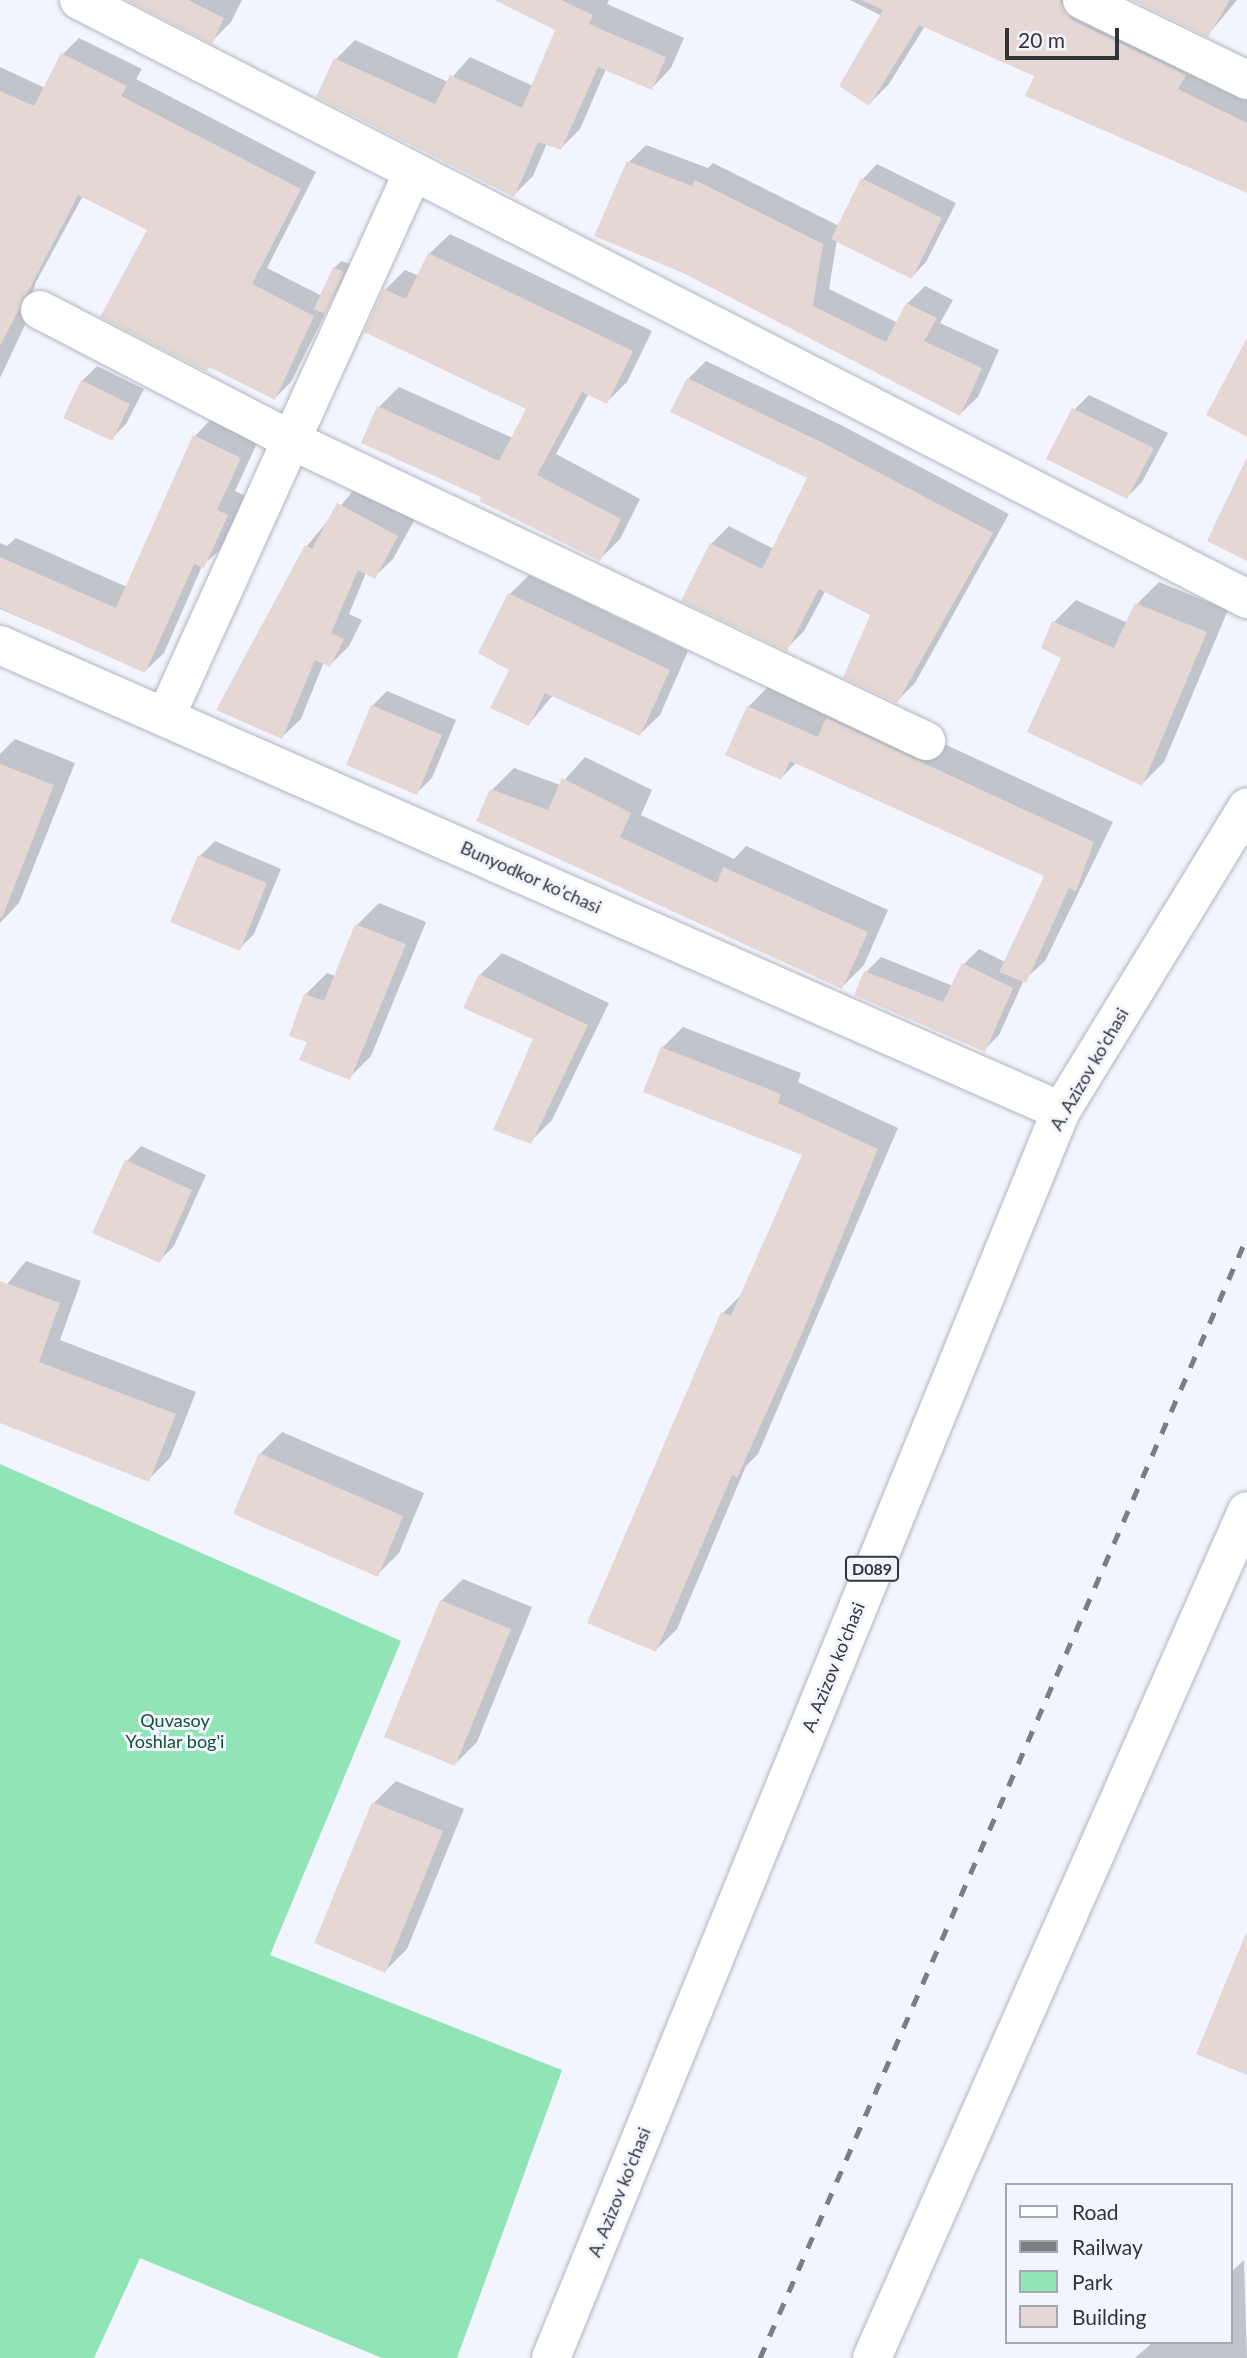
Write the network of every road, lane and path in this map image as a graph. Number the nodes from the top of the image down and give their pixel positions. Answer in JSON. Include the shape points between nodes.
{"nodes":[{"id":1,"x":79,"y":0,"type":"edge"},
{"id":2,"x":1082,"y":0,"type":"edge"},
{"id":3,"x":1247,"y":80,"type":"edge"},
{"id":4,"x":413,"y":172,"type":"junction"},
{"id":5,"x":40,"y":310,"type":"dead end"},
{"id":6,"x":291,"y":440,"type":"junction"},
{"id":7,"x":1247,"y":599,"type":"edge"},
{"id":8,"x":0,"y":645,"type":"edge"},
{"id":9,"x":166,"y":716,"type":"junction"},
{"id":10,"x":926,"y":741,"type":"dead end"},
{"id":11,"x":1247,"y":807,"type":"edge"},
{"id":12,"x":1061,"y":1111,"type":"junction"},
{"id":13,"x":1247,"y":1511,"type":"edge"},
{"id":14,"x":551,"y":2358,"type":"edge"},
{"id":15,"x":872,"y":2358,"type":"edge"}],
"edges":[{"from":1,"to":4,"type":"street"},
{"from":2,"to":3,"type":"street"},
{"from":4,"to":6,"type":"street"},
{"from":4,"to":7,"type":"street"},
{"from":5,"to":6,"type":"street"},
{"from":6,"to":9,"type":"street"},
{"from":6,"to":10,"type":"street"},
{"from":8,"to":9,"type":"street","name":"Bunyodkor ko'chasi"},
{"from":9,"to":12,"type":"street","name":"Bunyodkor ko'chasi"},
{"from":11,"to":12,"type":"street","name":"A. Azizov ko'chasi","number":"D089"},
{"from":12,"to":14,"type":"street","name":"A. Azizov ko'chasi","number":"D089"},
{"from":13,"to":15,"type":"street"}]}
